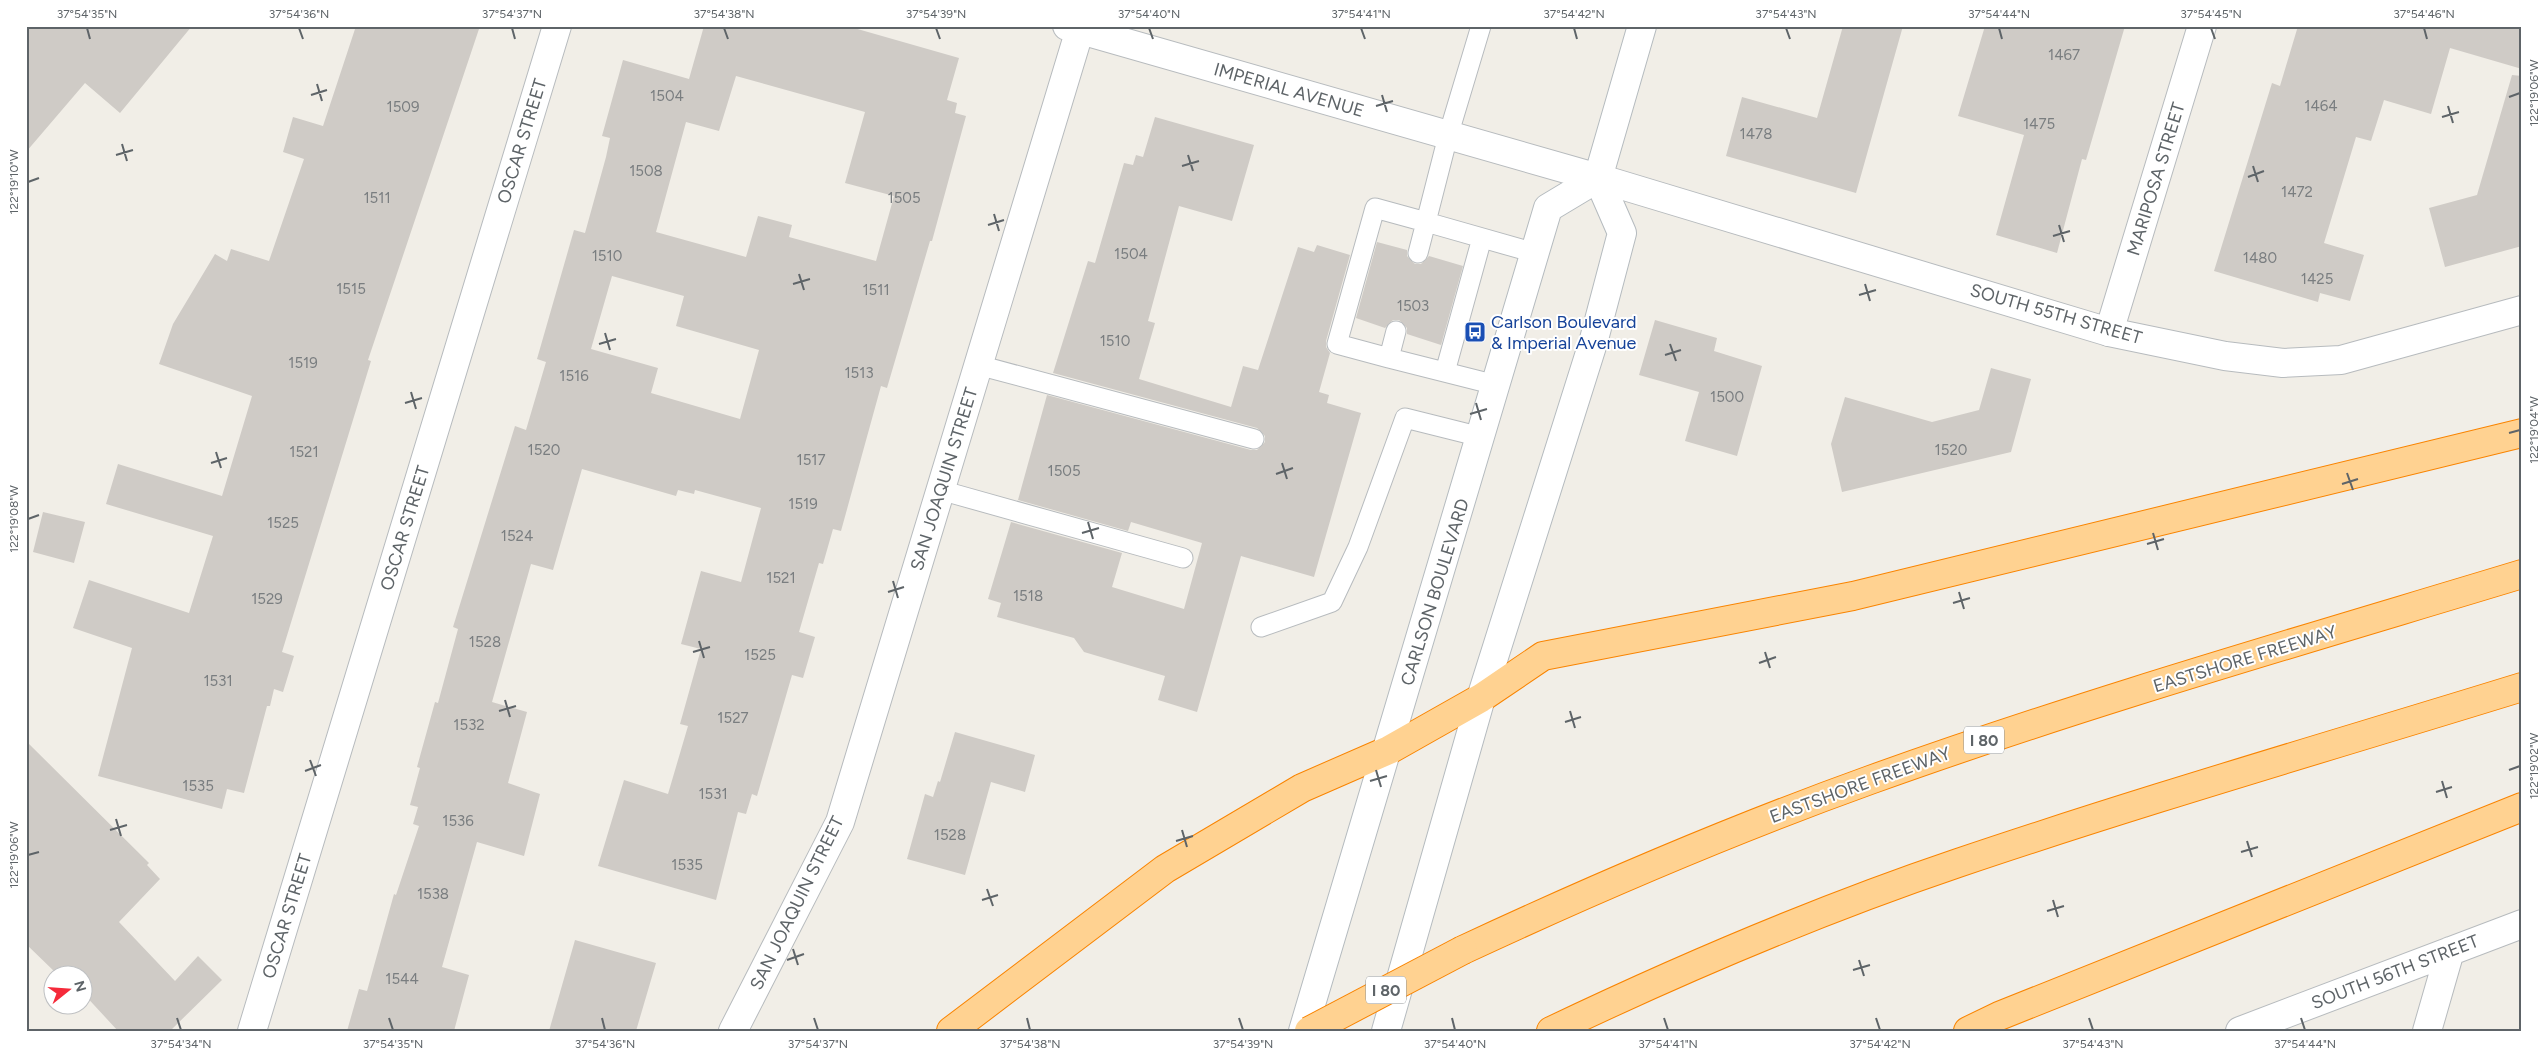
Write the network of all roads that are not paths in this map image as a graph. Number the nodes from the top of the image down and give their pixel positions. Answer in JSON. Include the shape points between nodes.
{"nodes":[{"id":1,"x":557,"y":26,"type":"edge"},
{"id":2,"x":1481,"y":26,"type":"edge"},
{"id":3,"x":1642,"y":26,"type":"edge"},
{"id":4,"x":2202,"y":26,"type":"edge"},
{"id":5,"x":1076,"y":28,"type":"edge"},
{"id":6,"x":1448,"y":136,"type":"junction"},
{"id":7,"x":1598,"y":178,"type":"junction"},
{"id":8,"x":1426,"y":222,"type":"junction"},
{"id":9,"x":1482,"y":238,"type":"junction"},
{"id":10,"x":1418,"y":253,"type":"dead end"},
{"id":11,"x":1535,"y":253,"type":"junction"},
{"id":12,"x":2522,"y":310,"type":"edge"},
{"id":13,"x":1396,"y":331,"type":"dead end"},
{"id":14,"x":2109,"y":332,"type":"junction"},
{"id":15,"x":1389,"y":358,"type":"junction"},
{"id":16,"x":978,"y":365,"type":"junction"},
{"id":17,"x":1445,"y":372,"type":"junction"},
{"id":18,"x":1496,"y":385,"type":"junction"},
{"id":19,"x":2522,"y":433,"type":"edge"},
{"id":20,"x":1481,"y":437,"type":"junction"},
{"id":21,"x":1254,"y":439,"type":"dead end"},
{"id":22,"x":940,"y":490,"type":"junction"},
{"id":23,"x":1182,"y":558,"type":"dead end"},
{"id":24,"x":2522,"y":574,"type":"edge"},
{"id":25,"x":1261,"y":627,"type":"dead end"},
{"id":26,"x":2522,"y":687,"type":"edge"},
{"id":27,"x":1481,"y":698,"type":"junction"},
{"id":28,"x":1389,"y":750,"type":"junction"},
{"id":29,"x":2522,"y":807,"type":"edge"},
{"id":30,"x":2522,"y":924,"type":"edge"},
{"id":31,"x":2450,"y":951,"type":"junction"},
{"id":32,"x":252,"y":1031,"type":"edge"},
{"id":33,"x":733,"y":1031,"type":"edge"},
{"id":34,"x":951,"y":1031,"type":"edge"},
{"id":35,"x":1304,"y":1031,"type":"edge"},
{"id":36,"x":1309,"y":1031,"type":"edge"},
{"id":37,"x":1386,"y":1031,"type":"edge"},
{"id":38,"x":1551,"y":1031,"type":"edge"},
{"id":39,"x":1968,"y":1031,"type":"edge"},
{"id":40,"x":2240,"y":1031,"type":"edge"},
{"id":41,"x":2427,"y":1031,"type":"edge"}],
"edges":[{"from":1,"to":32,"type":"street","name":"OSCAR STREET"},
{"from":2,"to":6,"type":"lane"},
{"from":3,"to":7,"type":"street"},
{"from":4,"to":14,"type":"street","name":"MARIPOSA STREET"},
{"from":5,"to":6,"type":"street","name":"IMPERIAL AVENUE"},
{"from":5,"to":16,"type":"street","name":"SAN JOAQUIN STREET"},
{"from":6,"to":7,"type":"street","name":"IMPERIAL AVENUE"},
{"from":6,"to":8,"type":"lane"},
{"from":7,"to":11,"type":"street","name":"CARLSON BOULEVARD","via":[[1548,208]]},
{"from":7,"to":14,"type":"street","name":"SOUTH 55TH STREET"},
{"from":7,"to":27,"type":"street","via":[[1622,233],[1593,343]]},
{"from":8,"to":9,"type":"lane"},
{"from":8,"to":10,"type":"lane"},
{"from":8,"to":15,"type":"lane","via":[[1374,208],[1336,344]]},
{"from":9,"to":11,"type":"lane"},
{"from":9,"to":17,"type":"lane"},
{"from":11,"to":18,"type":"street","name":"CARLSON BOULEVARD"},
{"from":12,"to":14,"type":"street","name":"SOUTH 55TH STREET","via":[[2341,360],[2314,363],[2225,356]]},
{"from":13,"to":15,"type":"lane"},
{"from":15,"to":17,"type":"lane"},
{"from":16,"to":21,"type":"lane"},
{"from":16,"to":22,"type":"street","name":"SAN JOAQUIN STREET"},
{"from":17,"to":18,"type":"lane"},
{"from":18,"to":20,"type":"street","name":"CARLSON BOULEVARD"},
{"from":19,"to":27,"type":"highway","via":[[1853,596],[1543,656]]},
{"from":20,"to":25,"type":"lane","via":[[1405,418],[1358,547],[1332,602]]},
{"from":20,"to":28,"type":"street","name":"CARLSON BOULEVARD"},
{"from":22,"to":23,"type":"lane"},
{"from":22,"to":33,"type":"street","name":"SAN JOAQUIN STREET","via":[[840,822]]},
{"from":24,"to":36,"type":"highway","name":"EASTSHORE FREEWAY","number":"I 80","bridge":true,"via":[[2055,717],[1869,780],[1690,849],[1463,950]]},
{"from":26,"to":38,"type":"highway","via":[[1956,864],[1777,931]]},
{"from":27,"to":28,"type":"highway"},
{"from":27,"to":37,"type":"street"},
{"from":28,"to":34,"type":"highway","via":[[1302,788],[1165,869]]},
{"from":28,"to":35,"type":"street","name":"CARLSON BOULEVARD"},
{"from":29,"to":39,"type":"highway","via":[[2008,1012]]},
{"from":30,"to":31,"type":"street","name":"SOUTH 56TH STREET"},
{"from":31,"to":40,"type":"street","name":"SOUTH 56TH STREET"},
{"from":31,"to":41,"type":"street"}]}
